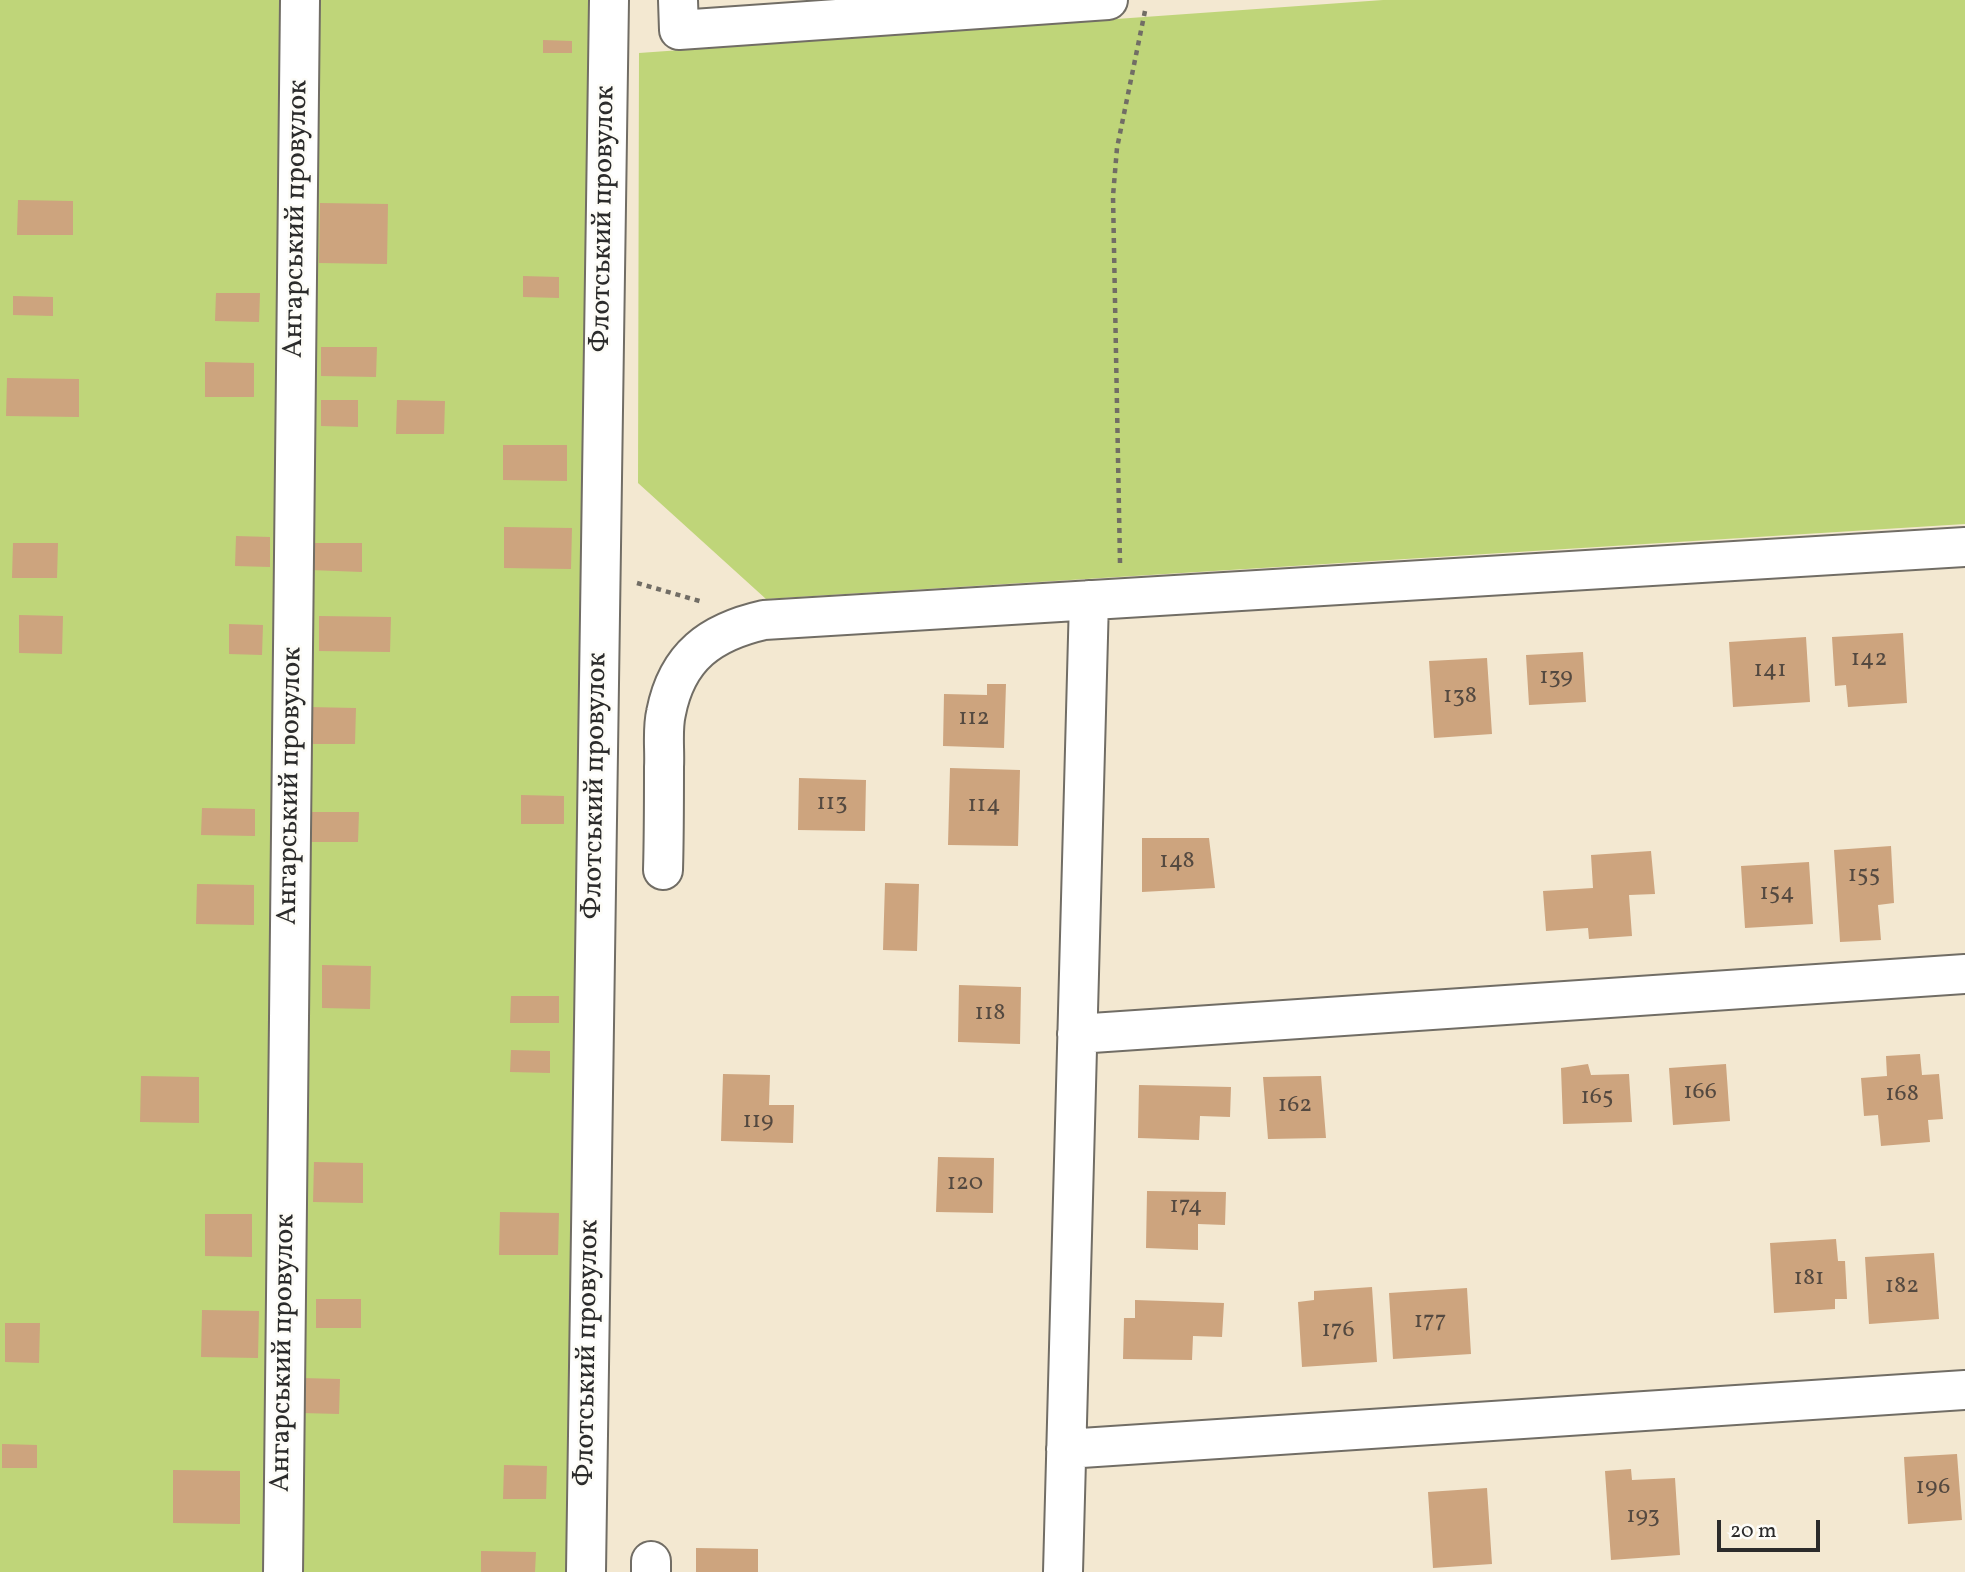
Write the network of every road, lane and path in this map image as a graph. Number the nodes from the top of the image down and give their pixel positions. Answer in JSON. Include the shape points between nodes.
{"nodes":[{"id":1,"x":300,"y":0,"type":"edge"},
{"id":2,"x":609,"y":0,"type":"edge"},
{"id":3,"x":678,"y":0,"type":"edge"},
{"id":4,"x":1106,"y":0,"type":"edge"},
{"id":5,"x":1147,"y":0,"type":"edge"},
{"id":6,"x":1965,"y":547,"type":"edge"},
{"id":7,"x":600,"y":573,"type":"junction"},
{"id":8,"x":1105,"y":600,"type":"junction"},
{"id":9,"x":764,"y":620,"type":"junction"},
{"id":10,"x":663,"y":870,"type":"dead end"},
{"id":11,"x":1965,"y":974,"type":"edge"},
{"id":12,"x":1077,"y":1034,"type":"junction"},
{"id":13,"x":1965,"y":1390,"type":"edge"},
{"id":14,"x":1066,"y":1449,"type":"junction"},
{"id":15,"x":283,"y":1572,"type":"edge"},
{"id":16,"x":586,"y":1572,"type":"edge"},
{"id":17,"x":1063,"y":1572,"type":"edge"}],
"edges":[{"from":1,"to":15,"type":"lane","name":"Ангарський провулок"},
{"from":2,"to":7,"type":"lane","name":"Флотський провулок"},
{"from":3,"to":4,"type":"lane","via":[[679,30]]},
{"from":5,"to":8,"type":"path","via":[[1117,148],[1113,197]]},
{"from":6,"to":8,"type":"lane"},
{"from":7,"to":9,"type":"path"},
{"from":7,"to":16,"type":"lane","name":"Флотський провулок"},
{"from":8,"to":9,"type":"lane"},
{"from":8,"to":12,"type":"lane"},
{"from":9,"to":10,"type":"lane","via":[[734,627],[708,641],[687,662],[673,687],[665,715]]},
{"from":11,"to":12,"type":"lane"},
{"from":12,"to":14,"type":"lane"},
{"from":13,"to":14,"type":"lane"},
{"from":14,"to":17,"type":"lane"}]}
